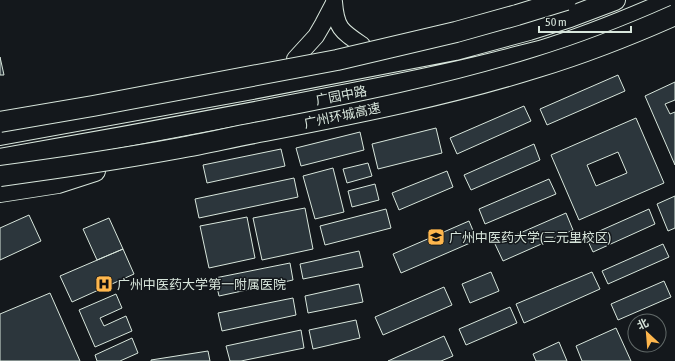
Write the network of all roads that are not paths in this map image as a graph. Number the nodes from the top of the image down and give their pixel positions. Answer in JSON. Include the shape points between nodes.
{"nodes":[{"id":1,"x":566,"y":0,"type":"edge"},
{"id":2,"x":615,"y":0,"type":"edge"},
{"id":3,"x":674,"y":0,"type":"edge"},
{"id":4,"x":334,"y":1,"type":"edge"},
{"id":5,"x":675,"y":15,"type":"edge"},
{"id":6,"x":362,"y":46,"type":"dead end"},
{"id":7,"x":295,"y":59,"type":"dead end"},
{"id":8,"x":0,"y":122,"type":"edge"},
{"id":9,"x":0,"y":136,"type":"edge"},
{"id":10,"x":0,"y":159,"type":"edge"},
{"id":11,"x":0,"y":176,"type":"edge"},
{"id":12,"x":0,"y":184,"type":"edge"},
{"id":13,"x":0,"y":192,"type":"edge"}],
"edges":[{"from":1,"to":8,"type":"highway","bridge":true,"via":[[456,32],[345,58]]},
{"from":2,"to":9,"type":"highway","name":"广园中路","via":[[529,30],[455,50]]},
{"from":3,"to":10,"type":"highway","name":"广园中路","via":[[578,38],[464,70]]},
{"from":4,"to":6,"type":"street","via":[[336,20],[347,35]]},
{"from":4,"to":7,"type":"street","via":[[316,36]]},
{"from":5,"to":11,"type":"highway","name":"广州环城高速","bridge":true,"via":[[538,67],[442,93],[181,148]]},
{"from":12,"to":13,"type":"highway","via":[[95,171],[58,183]]}]}
